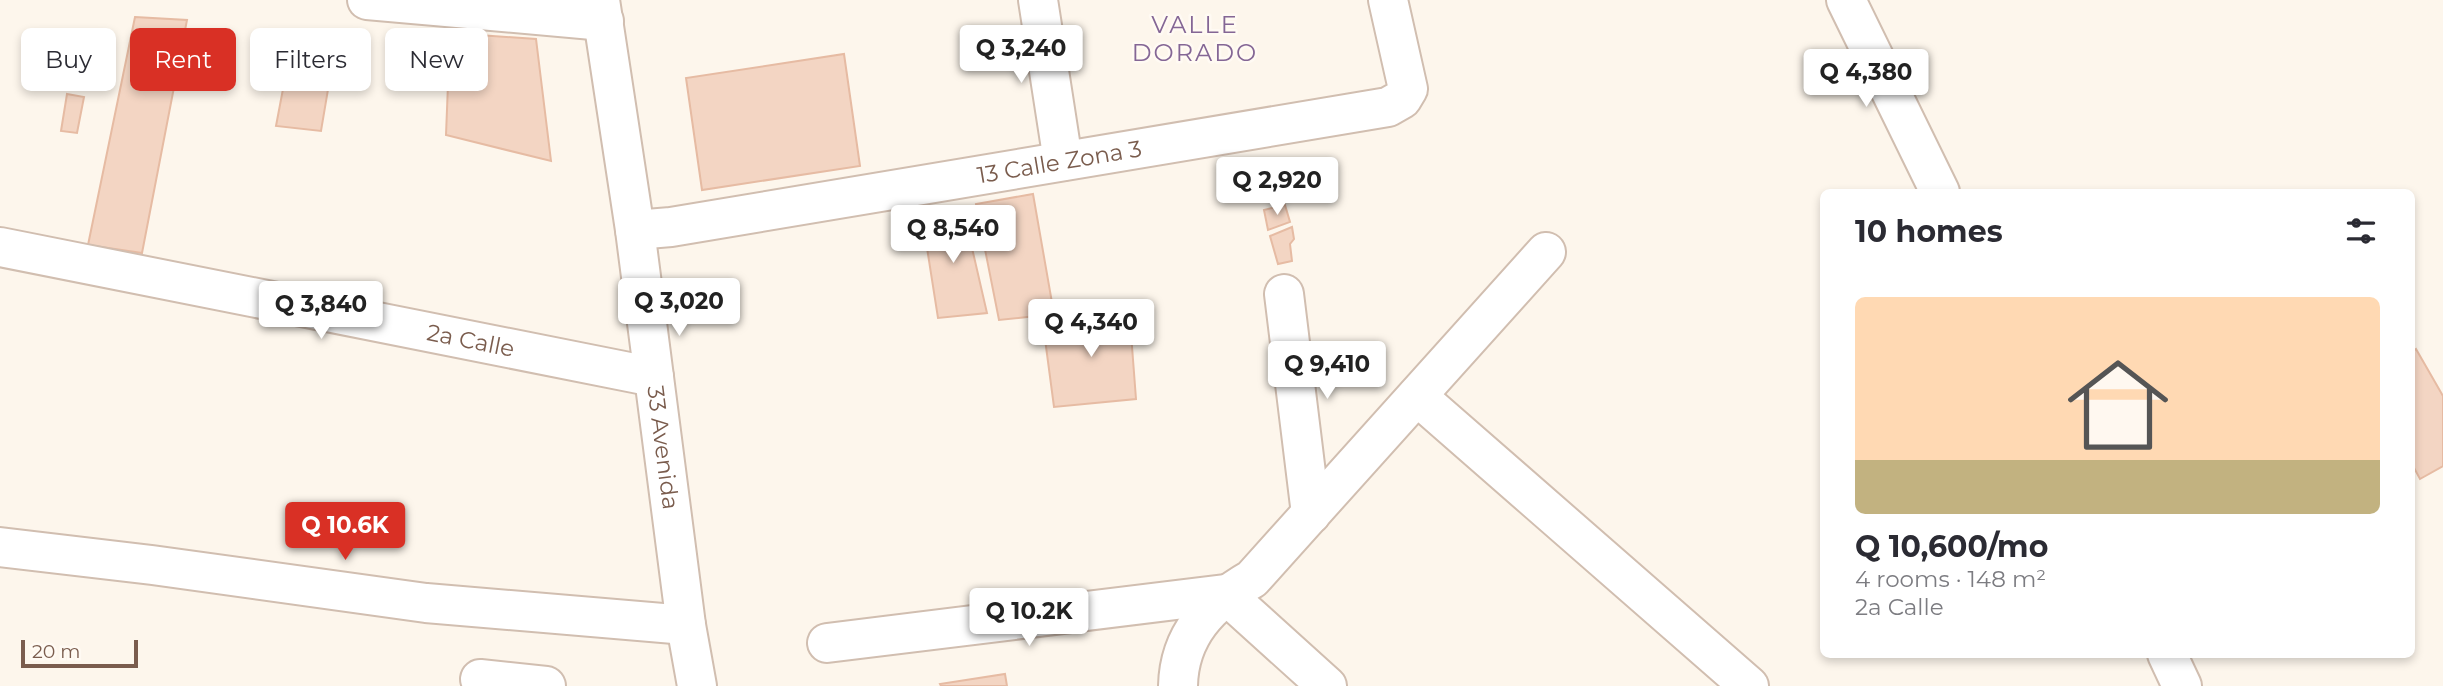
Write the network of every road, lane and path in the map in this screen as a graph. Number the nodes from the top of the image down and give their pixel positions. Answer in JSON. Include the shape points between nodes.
{"nodes":[{"id":1,"x":367,"y":0,"type":"edge"},
{"id":2,"x":1038,"y":0,"type":"edge"},
{"id":3,"x":1388,"y":0,"type":"edge"},
{"id":4,"x":1846,"y":0,"type":"edge"},
{"id":5,"x":602,"y":10,"type":"edge"},
{"id":6,"x":1063,"y":161,"type":"junction"},
{"id":7,"x":1939,"y":189,"type":"edge"},
{"id":8,"x":635,"y":230,"type":"junction"},
{"id":9,"x":0,"y":247,"type":"edge"},
{"id":10,"x":1546,"y":252,"type":"dead end"},
{"id":11,"x":1284,"y":294,"type":"dead end"},
{"id":12,"x":654,"y":377,"type":"junction"},
{"id":13,"x":1417,"y":396,"type":"junction"},
{"id":14,"x":1311,"y":514,"type":"junction"},
{"id":15,"x":0,"y":547,"type":"edge"},
{"id":16,"x":1225,"y":594,"type":"junction"},
{"id":17,"x":686,"y":625,"type":"junction"},
{"id":18,"x":827,"y":643,"type":"dead end"},
{"id":19,"x":2169,"y":658,"type":"edge"},
{"id":20,"x":480,"y":679,"type":"dead end"},
{"id":21,"x":546,"y":686,"type":"edge"},
{"id":22,"x":697,"y":686,"type":"edge"},
{"id":23,"x":1178,"y":686,"type":"edge"},
{"id":24,"x":1327,"y":686,"type":"edge"},
{"id":25,"x":1749,"y":686,"type":"edge"},
{"id":26,"x":2182,"y":686,"type":"edge"}],
"edges":[{"from":1,"to":5,"type":"street"},
{"from":2,"to":6,"type":"street"},
{"from":3,"to":6,"type":"street","name":"13 Calle Zona 3","via":[[1408,89],[1388,107]]},
{"from":4,"to":7,"type":"street"},
{"from":5,"to":8,"type":"street","name":"33 Avenida"},
{"from":6,"to":8,"type":"street","name":"13 Calle Zona 3"},
{"from":8,"to":12,"type":"street","name":"33 Avenida"},
{"from":9,"to":12,"type":"street","name":"2a Calle"},
{"from":10,"to":13,"type":"street"},
{"from":11,"to":14,"type":"street"},
{"from":12,"to":17,"type":"street","name":"33 Avenida"},
{"from":13,"to":14,"type":"street"},
{"from":13,"to":25,"type":"street"},
{"from":14,"to":16,"type":"street","via":[[1252,579]]},
{"from":15,"to":17,"type":"street","via":[[426,603]]},
{"from":16,"to":18,"type":"street"},
{"from":16,"to":23,"type":"street","via":[[1185,644]]},
{"from":16,"to":24,"type":"street"},
{"from":17,"to":22,"type":"street","name":"33 Avenida"},
{"from":19,"to":26,"type":"street"},
{"from":20,"to":21,"type":"street"}]}
